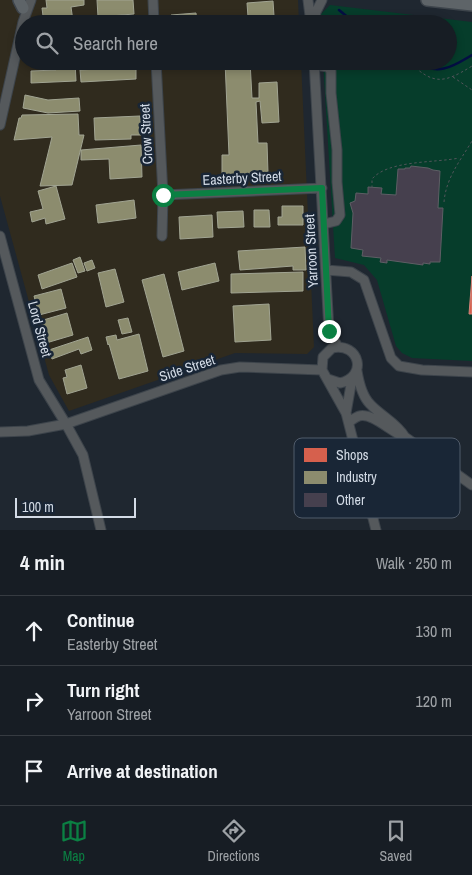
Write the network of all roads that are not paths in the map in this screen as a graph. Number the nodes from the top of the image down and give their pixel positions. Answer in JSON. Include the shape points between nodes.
{"nodes":[{"id":1,"x":153,"y":0,"type":"edge"},
{"id":2,"x":308,"y":0,"type":"edge"},
{"id":3,"x":314,"y":0,"type":"edge"},
{"id":4,"x":322,"y":0,"type":"edge"},
{"id":5,"x":427,"y":0,"type":"edge"},
{"id":6,"x":25,"y":2,"type":"edge"},
{"id":7,"x":472,"y":5,"type":"edge"},
{"id":8,"x":24,"y":15,"type":"edge"},
{"id":9,"x":154,"y":15,"type":"edge"},
{"id":10,"x":311,"y":15,"type":"edge"},
{"id":11,"x":313,"y":15,"type":"edge"},
{"id":12,"x":315,"y":15,"type":"edge"},
{"id":13,"x":15,"y":58,"type":"edge"},
{"id":14,"x":156,"y":70,"type":"edge"},
{"id":15,"x":314,"y":70,"type":"edge"},
{"id":16,"x":329,"y":70,"type":"edge"},
{"id":17,"x":0,"y":125,"type":"edge"},
{"id":18,"x":322,"y":188,"type":"junction"},
{"id":19,"x":163,"y":195,"type":"junction"},
{"id":20,"x":324,"y":224,"type":"junction"},
{"id":21,"x":0,"y":236,"type":"edge"},
{"id":22,"x":162,"y":236,"type":"dead end"},
{"id":23,"x":326,"y":270,"type":"junction"},
{"id":24,"x":338,"y":347,"type":"junction"},
{"id":25,"x":322,"y":370,"type":"junction"},
{"id":26,"x":472,"y":372,"type":"edge"},
{"id":27,"x":354,"y":375,"type":"junction"},
{"id":28,"x":328,"y":379,"type":"junction"},
{"id":29,"x":348,"y":417,"type":"junction"},
{"id":30,"x":66,"y":424,"type":"junction"},
{"id":31,"x":0,"y":432,"type":"edge"},
{"id":32,"x":405,"y":437,"type":"joint"},
{"id":33,"x":353,"y":438,"type":"edge"},
{"id":34,"x":460,"y":476,"type":"edge"},
{"id":35,"x":472,"y":485,"type":"edge"},
{"id":36,"x":101,"y":530,"type":"edge"}],
"edges":[{"from":1,"to":9,"type":"street"},
{"from":2,"to":10,"type":"street"},
{"from":3,"to":11,"type":"street"},
{"from":4,"to":12,"type":"street"},
{"from":5,"to":7,"type":"main road"},
{"from":6,"to":8,"type":"street"},
{"from":13,"to":17,"type":"street"},
{"from":14,"to":19,"type":"street","name":"Crow Street"},
{"from":15,"to":18,"type":"street","name":"Yarroon Street"},
{"from":16,"to":20,"type":"street","via":[[340,215],[336,221]]},
{"from":18,"to":19,"type":"street","name":"Easterby Street"},
{"from":18,"to":20,"type":"street","name":"Yarroon Street"},
{"from":19,"to":22,"type":"street","name":"Crow Street"},
{"from":20,"to":23,"type":"street","name":"Yarroon Street"},
{"from":21,"to":30,"type":"street","name":"Lord Street","via":[[39,380]]},
{"from":23,"to":24,"type":"street","name":"Yarroon Street","via":[[329,331]]},
{"from":23,"to":26,"type":"street","via":[[351,272],[364,280],[391,358],[399,366]]},
{"from":24,"to":25,"type":"street","via":[[323,357]]},
{"from":24,"to":27,"type":"street","via":[[346,348],[356,357],[358,364]]},
{"from":25,"to":28,"type":"street"},
{"from":25,"to":30,"type":"street","name":"Side Street","via":[[240,367],[221,370]]},
{"from":27,"to":28,"type":"street","via":[[340,384]]},
{"from":27,"to":29,"type":"street"},
{"from":27,"to":32,"type":"street","via":[[368,403]]},
{"from":28,"to":29,"type":"street"},
{"from":29,"to":32,"type":"street","via":[[370,416]]},
{"from":29,"to":33,"type":"street"},
{"from":30,"to":31,"type":"street","name":"Side Street"},
{"from":30,"to":36,"type":"street","name":"Lord Street","via":[[82,455]]},
{"from":34,"to":35,"type":"street"}]}
